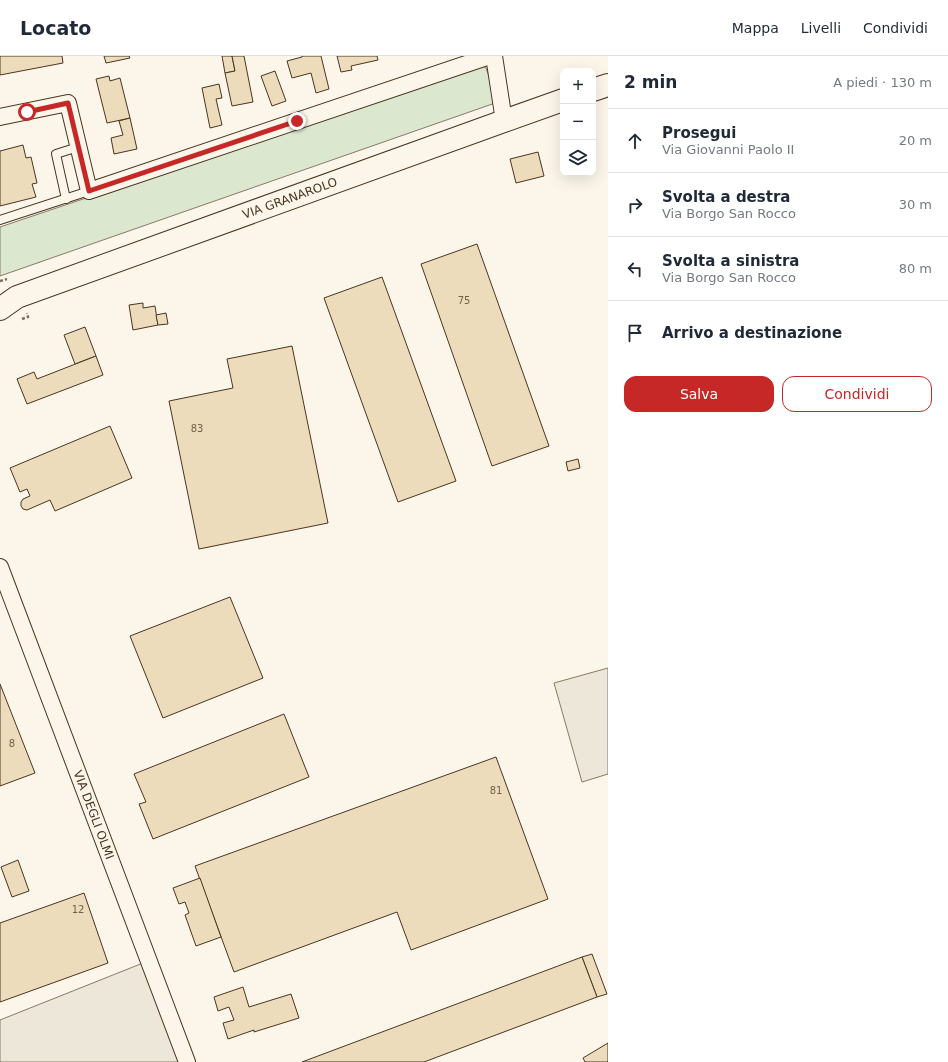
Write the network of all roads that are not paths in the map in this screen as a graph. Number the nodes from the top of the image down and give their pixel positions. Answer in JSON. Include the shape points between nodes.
{"nodes":[{"id":1,"x":490,"y":56,"type":"edge"},
{"id":2,"x":494,"y":56,"type":"edge"},
{"id":3,"x":608,"y":85,"type":"edge"},
{"id":4,"x":596,"y":89,"type":"edge"},
{"id":5,"x":560,"y":101,"type":"edge"},
{"id":6,"x":0,"y":118,"type":"edge"},
{"id":7,"x":504,"y":121,"type":"junction"},
{"id":8,"x":78,"y":147,"type":"junction"},
{"id":9,"x":89,"y":191,"type":"junction"},
{"id":10,"x":66,"y":199,"type":"junction"},
{"id":11,"x":0,"y":220,"type":"edge"},
{"id":12,"x":6,"y":301,"type":"edge"},
{"id":13,"x":0,"y":567,"type":"edge"},
{"id":14,"x":187,"y":1062,"type":"edge"}],
"edges":[{"from":1,"to":9,"type":"street"},
{"from":2,"to":7,"type":"street"},
{"from":3,"to":4,"type":"main road"},
{"from":5,"to":7,"type":"main road","name":"VIA GRANAROLO"},
{"from":6,"to":8,"type":"street","via":[[68,103]]},
{"from":7,"to":12,"type":"main road","name":"VIA GRANAROLO"},
{"from":8,"to":9,"type":"street"},
{"from":8,"to":10,"type":"lane","via":[[56,154]]},
{"from":9,"to":10,"type":"lane"},
{"from":10,"to":11,"type":"lane"},
{"from":13,"to":14,"type":"street","name":"VIA DEGLI OLMI"}]}
